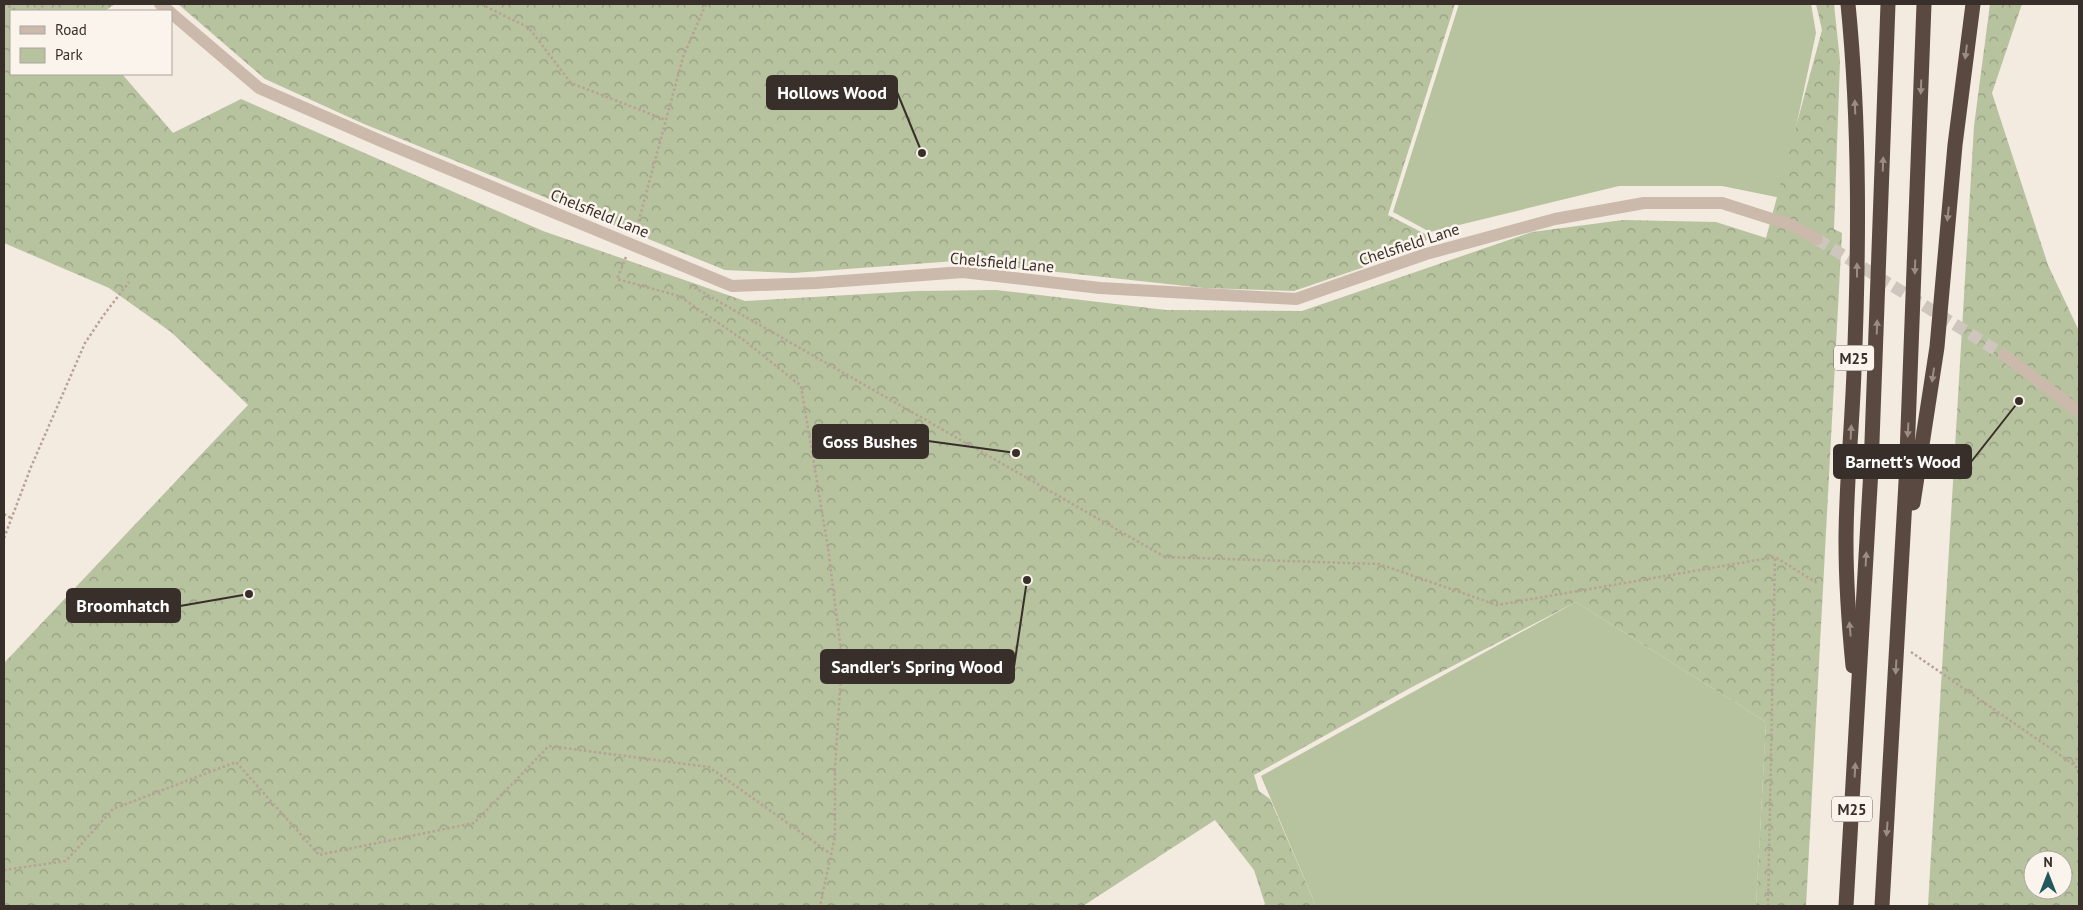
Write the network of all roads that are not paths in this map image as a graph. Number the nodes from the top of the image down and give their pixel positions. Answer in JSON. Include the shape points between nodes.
{"nodes":[{"id":1,"x":1848,"y":4,"type":"edge"},
{"id":2,"x":1888,"y":4,"type":"edge"},
{"id":3,"x":1924,"y":4,"type":"edge"},
{"id":4,"x":1973,"y":4,"type":"edge"},
{"id":5,"x":172,"y":14,"type":"edge"},
{"id":6,"x":1817,"y":239,"type":"tunnel mouth"},
{"id":7,"x":2004,"y":355,"type":"tunnel mouth"},
{"id":8,"x":2079,"y":412,"type":"edge"},
{"id":9,"x":1902,"y":566,"type":"junction"},
{"id":10,"x":1858,"y":713,"type":"junction"},
{"id":11,"x":1846,"y":906,"type":"edge"},
{"id":12,"x":1882,"y":906,"type":"edge"}],
"edges":[{"from":10,"to":1,"type":"highway","number":"M25","one_way":true,"via":[[1846,566],[1857,279],[1855,102]]},
{"from":10,"to":2,"type":"highway","number":"M25","one_way":true},
{"from":3,"to":9,"type":"highway","number":"M25","one_way":true},
{"from":4,"to":9,"type":"highway","number":"M25","one_way":true,"via":[[1955,145],[1937,347]]},
{"from":5,"to":6,"type":"street","name":"Chelsfield Lane","via":[[259,88],[732,286],[963,272],[1100,288],[1296,299],[1426,254],[1555,219],[1644,203],[1722,203],[1791,225]]},
{"from":7,"to":8,"type":"street"},
{"from":9,"to":12,"type":"highway","number":"M25","one_way":true},
{"from":11,"to":10,"type":"highway","number":"M25","one_way":true}]}
